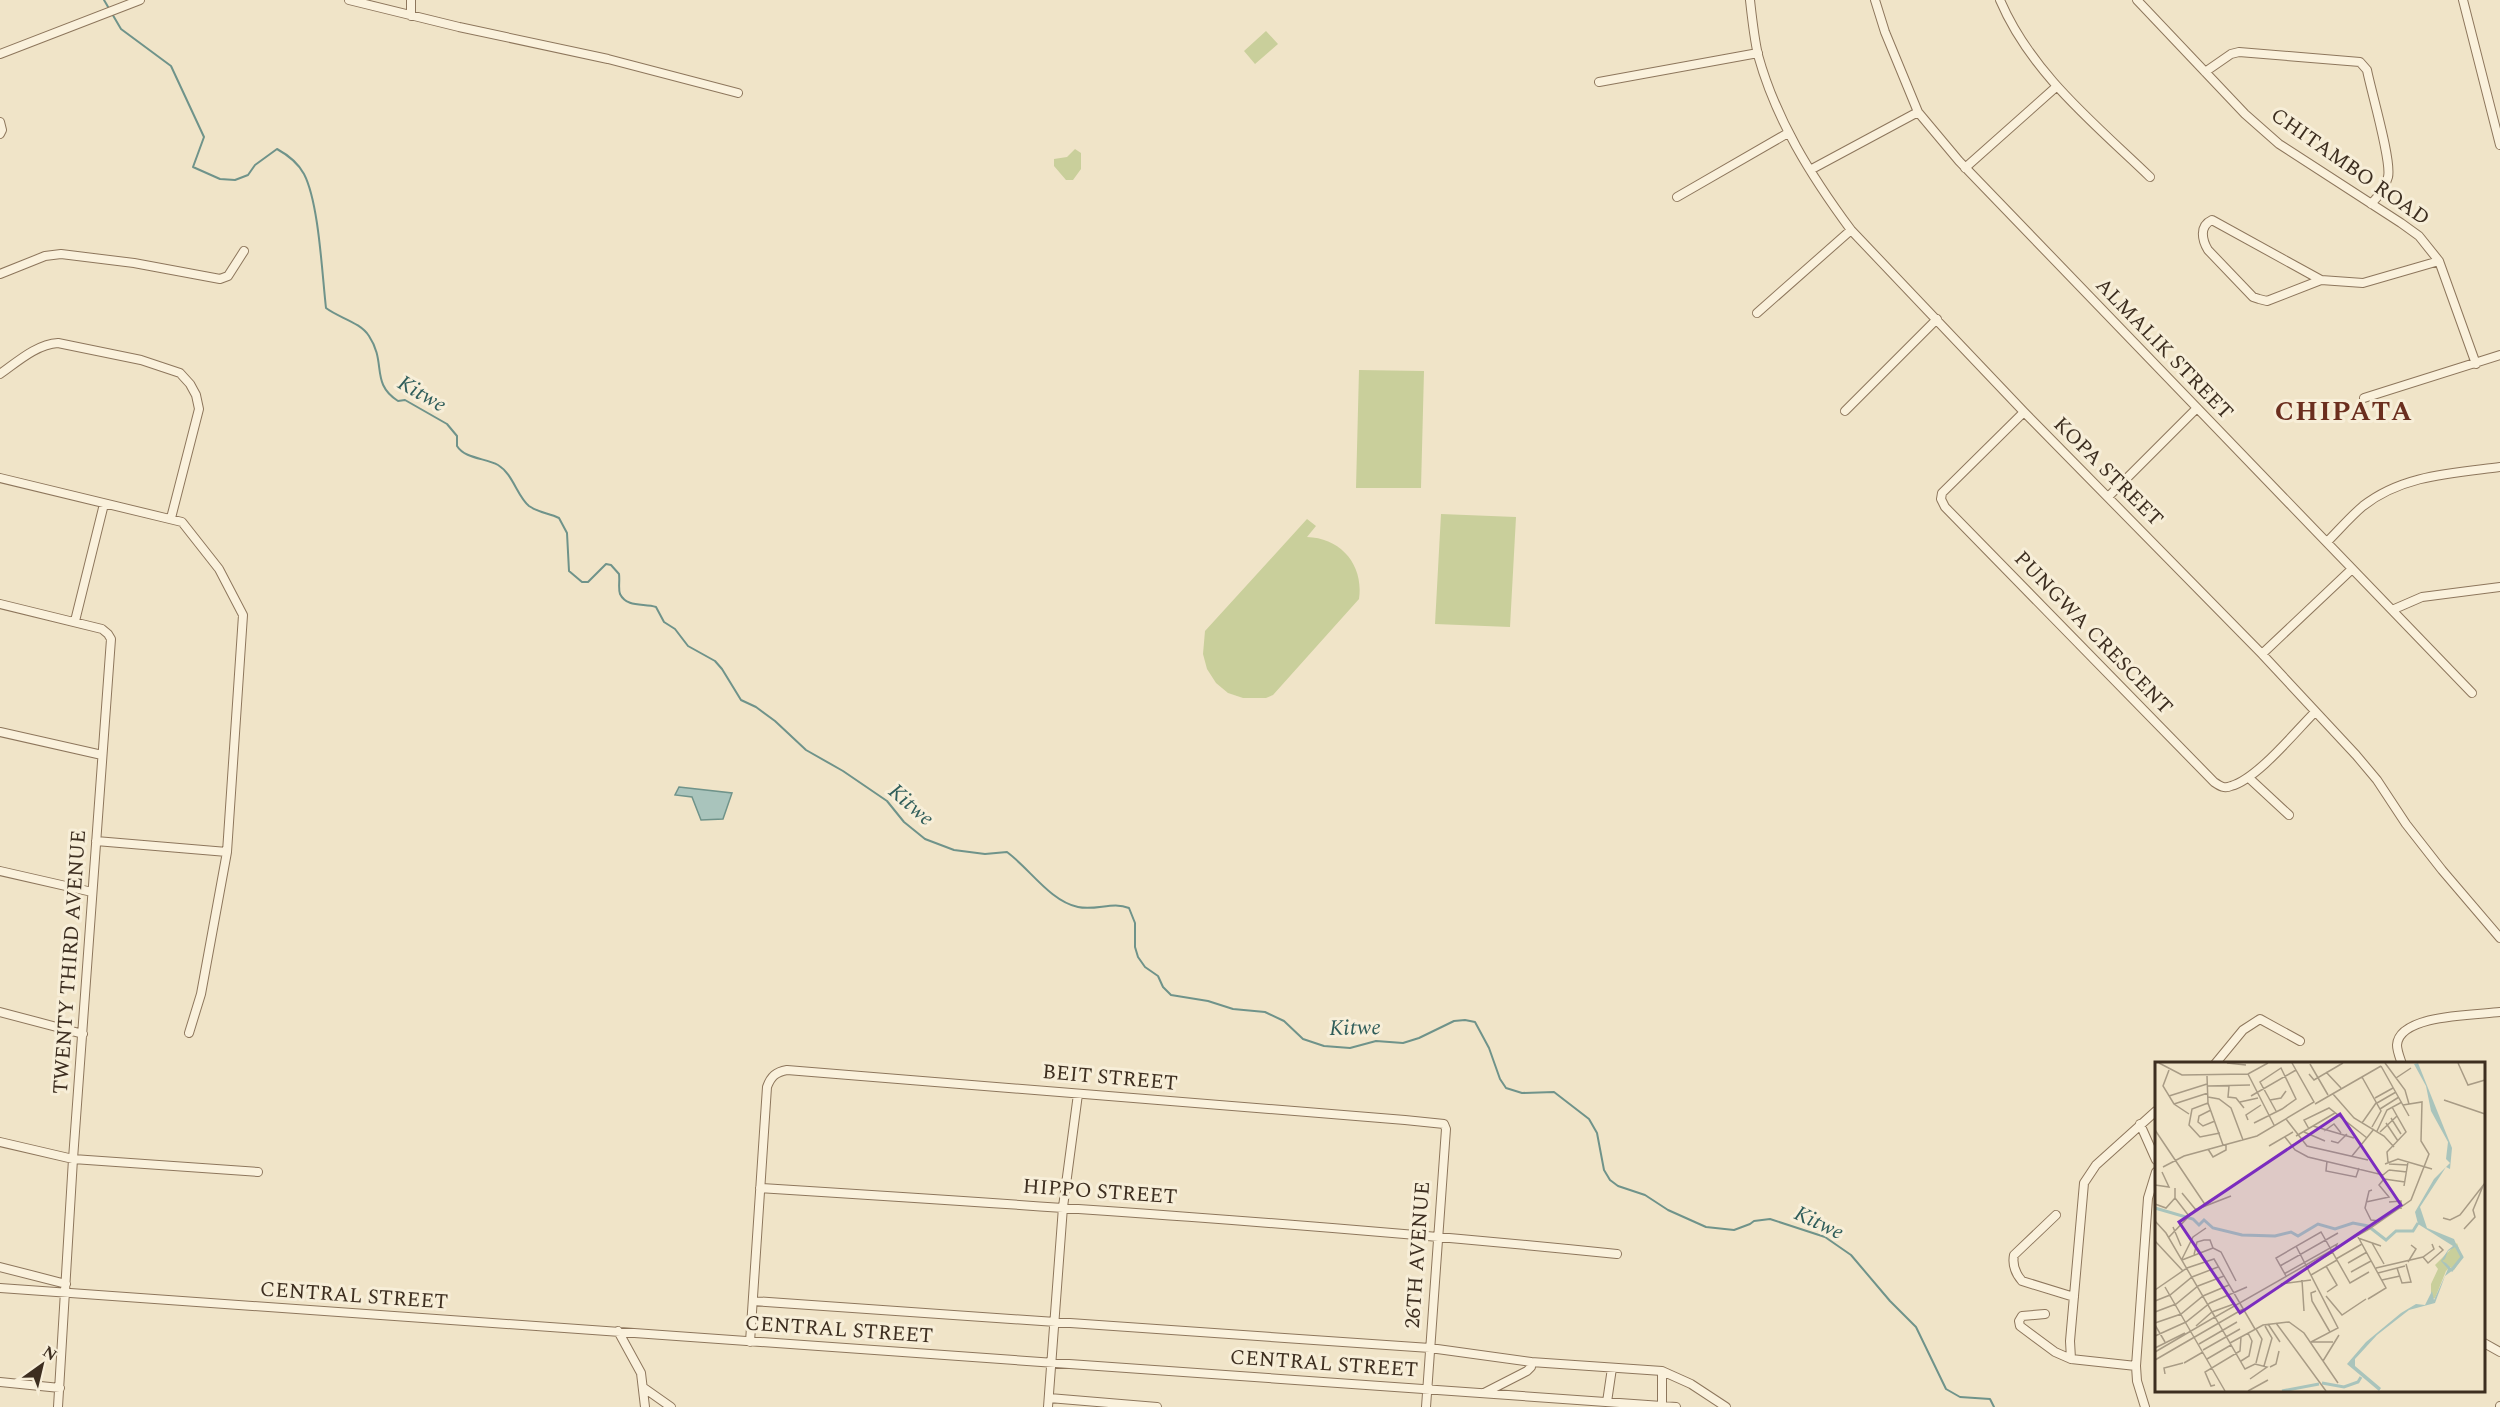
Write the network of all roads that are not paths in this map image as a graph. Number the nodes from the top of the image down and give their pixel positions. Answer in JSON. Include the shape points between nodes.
{"nodes":[{"id":1,"x":140,"y":0,"type":"edge"},
{"id":2,"x":349,"y":0,"type":"edge"},
{"id":3,"x":411,"y":0,"type":"edge"},
{"id":4,"x":1749,"y":0,"type":"edge"},
{"id":5,"x":1875,"y":0,"type":"edge"},
{"id":6,"x":2000,"y":0,"type":"edge"},
{"id":7,"x":2137,"y":0,"type":"edge"},
{"id":8,"x":2463,"y":0,"type":"edge"},
{"id":9,"x":411,"y":16,"type":"junction"},
{"id":10,"x":0,"y":54,"type":"edge"},
{"id":11,"x":1758,"y":54,"type":"junction"},
{"id":12,"x":2205,"y":72,"type":"junction"},
{"id":13,"x":1599,"y":82,"type":"dead end"},
{"id":14,"x":2056,"y":87,"type":"junction"},
{"id":15,"x":738,"y":93,"type":"dead end"},
{"id":16,"x":1918,"y":112,"type":"junction"},
{"id":17,"x":0,"y":122,"type":"edge"},
{"id":18,"x":1788,"y":133,"type":"junction"},
{"id":19,"x":0,"y":134,"type":"edge"},
{"id":20,"x":2500,"y":145,"type":"edge"},
{"id":21,"x":1965,"y":168,"type":"junction"},
{"id":22,"x":1810,"y":170,"type":"junction"},
{"id":23,"x":2150,"y":177,"type":"dead end"},
{"id":24,"x":1677,"y":197,"type":"dead end"},
{"id":25,"x":2371,"y":204,"type":"junction"},
{"id":26,"x":1851,"y":230,"type":"junction"},
{"id":27,"x":244,"y":251,"type":"dead end"},
{"id":28,"x":2439,"y":261,"type":"junction"},
{"id":29,"x":0,"y":274,"type":"edge"},
{"id":30,"x":2320,"y":280,"type":"junction"},
{"id":31,"x":1757,"y":313,"type":"dead end"},
{"id":32,"x":1937,"y":319,"type":"junction"},
{"id":33,"x":2500,"y":355,"type":"edge"},
{"id":34,"x":2476,"y":364,"type":"junction"},
{"id":35,"x":0,"y":374,"type":"edge"},
{"id":36,"x":2364,"y":398,"type":"dead end"},
{"id":37,"x":2197,"y":408,"type":"junction"},
{"id":38,"x":1845,"y":411,"type":"dead end"},
{"id":39,"x":2024,"y":412,"type":"junction"},
{"id":40,"x":2500,"y":467,"type":"edge"},
{"id":41,"x":0,"y":478,"type":"edge"},
{"id":42,"x":2108,"y":497,"type":"junction"},
{"id":43,"x":104,"y":504,"type":"junction"},
{"id":44,"x":171,"y":518,"type":"junction"},
{"id":45,"x":2326,"y":542,"type":"junction"},
{"id":46,"x":2352,"y":569,"type":"junction"},
{"id":47,"x":2500,"y":587,"type":"edge"},
{"id":48,"x":0,"y":604,"type":"edge"},
{"id":49,"x":2392,"y":610,"type":"junction"},
{"id":50,"x":75,"y":621,"type":"junction"},
{"id":51,"x":2262,"y":654,"type":"junction"},
{"id":52,"x":2472,"y":693,"type":"dead end"},
{"id":53,"x":2315,"y":712,"type":"junction"},
{"id":54,"x":0,"y":732,"type":"edge"},
{"id":55,"x":102,"y":754,"type":"junction"},
{"id":56,"x":2249,"y":778,"type":"junction"},
{"id":57,"x":2289,"y":815,"type":"dead end"},
{"id":58,"x":96,"y":841,"type":"junction"},
{"id":59,"x":227,"y":852,"type":"junction"},
{"id":60,"x":0,"y":871,"type":"edge"},
{"id":61,"x":92,"y":892,"type":"junction"},
{"id":62,"x":2500,"y":938,"type":"edge"},
{"id":63,"x":0,"y":1012,"type":"edge"},
{"id":64,"x":2500,"y":1012,"type":"edge"},
{"id":65,"x":189,"y":1033,"type":"dead end"},
{"id":66,"x":83,"y":1034,"type":"junction"},
{"id":67,"x":2300,"y":1041,"type":"dead end"},
{"id":68,"x":2217,"y":1062,"type":"edge"},
{"id":69,"x":2401,"y":1062,"type":"edge"},
{"id":70,"x":1078,"y":1094,"type":"junction"},
{"id":71,"x":2155,"y":1112,"type":"edge"},
{"id":72,"x":1444,"y":1124,"type":"joint"},
{"id":73,"x":2140,"y":1124,"type":"junction"},
{"id":74,"x":0,"y":1142,"type":"edge"},
{"id":75,"x":2155,"y":1156,"type":"edge"},
{"id":76,"x":73,"y":1159,"type":"junction"},
{"id":77,"x":258,"y":1172,"type":"dead end"},
{"id":78,"x":2155,"y":1178,"type":"edge"},
{"id":79,"x":760,"y":1188,"type":"junction"},
{"id":80,"x":1063,"y":1207,"type":"junction"},
{"id":81,"x":2056,"y":1215,"type":"dead end"},
{"id":82,"x":1438,"y":1236,"type":"junction"},
{"id":83,"x":1617,"y":1254,"type":"dead end"},
{"id":84,"x":0,"y":1267,"type":"edge"},
{"id":85,"x":0,"y":1288,"type":"edge"},
{"id":86,"x":66,"y":1288,"type":"junction"},
{"id":87,"x":2074,"y":1297,"type":"junction"},
{"id":88,"x":753,"y":1301,"type":"junction"},
{"id":89,"x":2045,"y":1314,"type":"dead end"},
{"id":90,"x":1055,"y":1322,"type":"junction"},
{"id":91,"x":618,"y":1332,"type":"junction"},
{"id":92,"x":750,"y":1342,"type":"junction"},
{"id":93,"x":2485,"y":1344,"type":"edge"},
{"id":94,"x":1430,"y":1348,"type":"junction"},
{"id":95,"x":2500,"y":1352,"type":"edge"},
{"id":96,"x":2071,"y":1359,"type":"junction"},
{"id":97,"x":1051,"y":1362,"type":"junction"},
{"id":98,"x":1531,"y":1362,"type":"junction"},
{"id":99,"x":2136,"y":1366,"type":"junction"},
{"id":100,"x":1612,"y":1368,"type":"junction"},
{"id":101,"x":1662,"y":1371,"type":"junction"},
{"id":102,"x":0,"y":1382,"type":"edge"},
{"id":103,"x":60,"y":1388,"type":"junction"},
{"id":104,"x":644,"y":1388,"type":"junction"},
{"id":105,"x":1427,"y":1389,"type":"junction"},
{"id":106,"x":1484,"y":1394,"type":"junction"},
{"id":107,"x":1607,"y":1402,"type":"junction"},
{"id":108,"x":1048,"y":1403,"type":"edge"},
{"id":109,"x":1662,"y":1406,"type":"edge"},
{"id":110,"x":58,"y":1407,"type":"edge"},
{"id":111,"x":645,"y":1407,"type":"edge"},
{"id":112,"x":671,"y":1407,"type":"edge"},
{"id":113,"x":1157,"y":1407,"type":"edge"},
{"id":114,"x":1426,"y":1407,"type":"edge"},
{"id":115,"x":1676,"y":1407,"type":"edge"},
{"id":116,"x":1726,"y":1407,"type":"edge"},
{"id":117,"x":2145,"y":1407,"type":"edge"}],
"edges":[{"from":1,"to":10,"type":"street"},
{"from":2,"to":9,"type":"street"},
{"from":3,"to":9,"type":"street"},
{"from":4,"to":11,"type":"street","name":"KOPA STREET"},
{"from":5,"to":16,"type":"street","name":"ALMALIK STREET"},
{"from":6,"to":14,"type":"street","via":[[2018,36]]},
{"from":7,"to":12,"type":"street","name":"CHITAMBO ROAD"},
{"from":8,"to":20,"type":"street"},
{"from":9,"to":15,"type":"street","via":[[608,59]]},
{"from":11,"to":13,"type":"street"},
{"from":11,"to":18,"type":"street","name":"KOPA STREET"},
{"from":12,"to":25,"type":"street","name":"CHITAMBO ROAD","via":[[2279,144]]},
{"from":12,"to":25,"type":"street","via":[[2240,52],[2360,62],[2367,70],[2388,159],[2389,175],[2382,193]]},
{"from":14,"to":21,"type":"street"},
{"from":14,"to":23,"type":"street"},
{"from":16,"to":21,"type":"street","name":"ALMALIK STREET"},
{"from":16,"to":22,"type":"street"},
{"from":17,"to":19,"type":"street"},
{"from":18,"to":22,"type":"street","name":"KOPA STREET"},
{"from":18,"to":24,"type":"street"},
{"from":21,"to":37,"type":"street","name":"ALMALIK STREET"},
{"from":22,"to":26,"type":"street","name":"KOPA STREET"},
{"from":25,"to":28,"type":"street","name":"CHITAMBO ROAD","via":[[2419,236]]},
{"from":26,"to":31,"type":"street"},
{"from":26,"to":32,"type":"street","name":"KOPA STREET"},
{"from":27,"to":29,"type":"street","via":[[228,276],[220,279],[134,262],[61,254],[45,256]]},
{"from":28,"to":30,"type":"street","via":[[2363,283]]},
{"from":28,"to":34,"type":"street","name":"CHITAMBO ROAD"},
{"from":30,"to":30,"type":"street","via":[[2212,220],[2206,223],[2203,241],[2208,250],[2253,297],[2267,301]]},
{"from":32,"to":38,"type":"street"},
{"from":32,"to":39,"type":"street","name":"KOPA STREET"},
{"from":33,"to":34,"type":"street"},
{"from":34,"to":36,"type":"street"},
{"from":35,"to":44,"type":"street","via":[[41,347],[58,343],[141,360],[180,373],[196,395],[199,409]]},
{"from":37,"to":42,"type":"street"},
{"from":37,"to":45,"type":"street","name":"ALMALIK STREET"},
{"from":39,"to":42,"type":"street","name":"KOPA STREET"},
{"from":39,"to":56,"type":"street","name":"PUNGWA CRESCENT","via":[[1942,493],[1945,507],[2214,782],[2229,787]]},
{"from":40,"to":45,"type":"street","via":[[2402,484],[2364,506]]},
{"from":41,"to":43,"type":"street"},
{"from":42,"to":51,"type":"street","name":"KOPA STREET"},
{"from":43,"to":44,"type":"street"},
{"from":43,"to":50,"type":"street"},
{"from":44,"to":59,"type":"street","via":[[188,527],[219,569],[243,615]]},
{"from":45,"to":46,"type":"street","name":"ALMALIK STREET"},
{"from":46,"to":49,"type":"street","name":"ALMALIK STREET"},
{"from":46,"to":51,"type":"street"},
{"from":47,"to":49,"type":"street","via":[[2422,597]]},
{"from":48,"to":50,"type":"street"},
{"from":49,"to":52,"type":"street","name":"ALMALIK STREET"},
{"from":50,"to":55,"type":"street","name":"TWENTY THIRD AVENUE","via":[[102,629],[111,639]]},
{"from":51,"to":53,"type":"street","name":"KOPA STREET"},
{"from":53,"to":56,"type":"street","name":"PUNGWA CRESCENT"},
{"from":53,"to":62,"type":"street","name":"KOPA STREET","via":[[2377,780],[2435,861]]},
{"from":54,"to":55,"type":"street"},
{"from":55,"to":58,"type":"street","name":"TWENTY THIRD AVENUE"},
{"from":56,"to":57,"type":"street"},
{"from":58,"to":59,"type":"street"},
{"from":58,"to":61,"type":"street","name":"TWENTY THIRD AVENUE"},
{"from":59,"to":65,"type":"street","via":[[201,994]]},
{"from":60,"to":61,"type":"street"},
{"from":61,"to":66,"type":"street","name":"TWENTY THIRD AVENUE"},
{"from":63,"to":66,"type":"street"},
{"from":64,"to":69,"type":"street","via":[[2417,1023],[2400,1038],[2397,1046]]},
{"from":66,"to":76,"type":"street","name":"TWENTY THIRD AVENUE"},
{"from":67,"to":68,"type":"street","via":[[2260,1019],[2243,1030]]},
{"from":70,"to":72,"type":"street","name":"BEIT STREET"},
{"from":70,"to":79,"type":"street","name":"BEIT STREET","via":[[788,1070],[774,1075],[767,1087]]},
{"from":70,"to":80,"type":"street"},
{"from":71,"to":73,"type":"street"},
{"from":72,"to":82,"type":"street","name":"26TH AVENUE"},
{"from":73,"to":75,"type":"street"},
{"from":73,"to":87,"type":"street","via":[[2096,1165],[2084,1183]]},
{"from":74,"to":76,"type":"street"},
{"from":76,"to":77,"type":"street"},
{"from":76,"to":86,"type":"street","name":"TWENTY THIRD AVENUE"},
{"from":78,"to":99,"type":"street","via":[[2148,1198]]},
{"from":79,"to":80,"type":"street","name":"HIPPO STREET"},
{"from":79,"to":88,"type":"street"},
{"from":80,"to":82,"type":"street","name":"HIPPO STREET"},
{"from":80,"to":90,"type":"street"},
{"from":81,"to":87,"type":"street","via":[[2014,1255],[2013,1262],[2022,1281]]},
{"from":82,"to":83,"type":"street","name":"HIPPO STREET"},
{"from":82,"to":94,"type":"street","name":"26TH AVENUE"},
{"from":84,"to":86,"type":"street"},
{"from":85,"to":86,"type":"street","name":"CENTRAL STREET"},
{"from":86,"to":91,"type":"street","name":"CENTRAL STREET"},
{"from":86,"to":103,"type":"street","name":"TWENTY THIRD AVENUE"},
{"from":87,"to":96,"type":"street"},
{"from":88,"to":90,"type":"street"},
{"from":88,"to":92,"type":"street"},
{"from":89,"to":96,"type":"street","via":[[2022,1316],[2020,1326]]},
{"from":90,"to":94,"type":"street"},
{"from":90,"to":97,"type":"street"},
{"from":91,"to":92,"type":"street","name":"CENTRAL STREET"},
{"from":91,"to":104,"type":"street","via":[[636,1363]]},
{"from":92,"to":97,"type":"street","name":"CENTRAL STREET"},
{"from":93,"to":95,"type":"street"},
{"from":94,"to":98,"type":"street"},
{"from":94,"to":105,"type":"street","name":"26TH AVENUE"},
{"from":96,"to":99,"type":"street"},
{"from":97,"to":105,"type":"street","name":"CENTRAL STREET"},
{"from":97,"to":108,"type":"street"},
{"from":98,"to":100,"type":"street"},
{"from":98,"to":106,"type":"street","via":[[1527,1371]]},
{"from":99,"to":117,"type":"street"},
{"from":100,"to":101,"type":"street"},
{"from":100,"to":107,"type":"street"},
{"from":101,"to":109,"type":"street"},
{"from":101,"to":116,"type":"street"},
{"from":102,"to":103,"type":"street"},
{"from":103,"to":110,"type":"street","name":"TWENTY THIRD AVENUE"},
{"from":104,"to":111,"type":"street"},
{"from":104,"to":112,"type":"street"},
{"from":105,"to":106,"type":"street","name":"CENTRAL STREET"},
{"from":105,"to":114,"type":"street","name":"26TH AVENUE"},
{"from":106,"to":107,"type":"street","name":"CENTRAL STREET"},
{"from":107,"to":109,"type":"street","name":"CENTRAL STREET"},
{"from":108,"to":113,"type":"street"},
{"from":109,"to":115,"type":"street","name":"CENTRAL STREET"}]}
